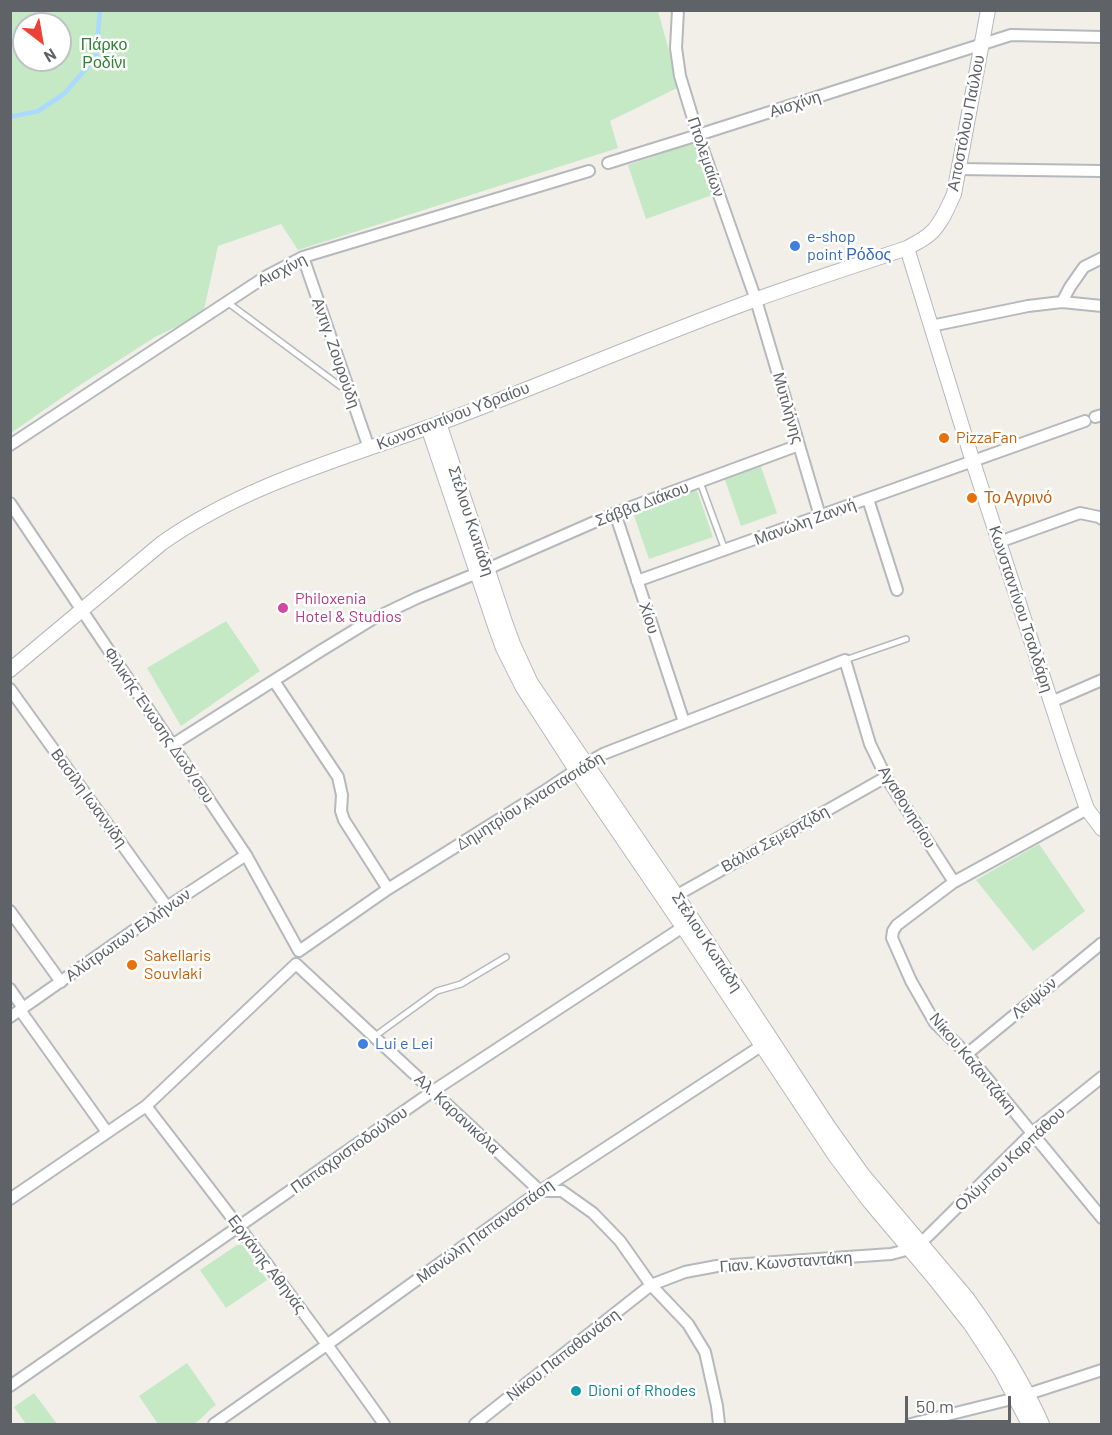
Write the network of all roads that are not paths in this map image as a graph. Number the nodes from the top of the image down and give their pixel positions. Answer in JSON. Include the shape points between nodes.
{"nodes":[{"id":1,"x":678,"y":10,"type":"edge"},
{"id":2,"x":988,"y":10,"type":"edge"},
{"id":3,"x":1101,"y":37,"type":"edge"},
{"id":4,"x":981,"y":44,"type":"junction"},
{"id":5,"x":698,"y":135,"type":"junction"},
{"id":6,"x":608,"y":162,"type":"dead end"},
{"id":7,"x":957,"y":169,"type":"junction"},
{"id":8,"x":589,"y":171,"type":"dead end"},
{"id":9,"x":1101,"y":171,"type":"edge"},
{"id":10,"x":933,"y":231,"type":"joint"},
{"id":11,"x":907,"y":248,"type":"junction"},
{"id":12,"x":303,"y":257,"type":"junction"},
{"id":13,"x":1101,"y":258,"type":"edge"},
{"id":14,"x":756,"y":300,"type":"junction"},
{"id":15,"x":227,"y":302,"type":"junction"},
{"id":16,"x":1062,"y":302,"type":"junction"},
{"id":17,"x":1101,"y":306,"type":"edge"},
{"id":18,"x":931,"y":326,"type":"junction"},
{"id":19,"x":340,"y":386,"type":"dead end"},
{"id":20,"x":1094,"y":418,"type":"edge"},
{"id":21,"x":433,"y":425,"type":"junction"},
{"id":22,"x":10,"y":445,"type":"edge"},
{"id":23,"x":799,"y":445,"type":"junction"},
{"id":24,"x":369,"y":448,"type":"junction"},
{"id":25,"x":973,"y":462,"type":"junction"},
{"id":26,"x":700,"y":482,"type":"junction"},
{"id":27,"x":868,"y":499,"type":"junction"},
{"id":28,"x":10,"y":503,"type":"edge"},
{"id":29,"x":615,"y":513,"type":"junction"},
{"id":30,"x":820,"y":516,"type":"junction"},
{"id":31,"x":1101,"y":519,"type":"edge"},
{"id":32,"x":999,"y":542,"type":"junction"},
{"id":33,"x":725,"y":550,"type":"junction"},
{"id":34,"x":483,"y":571,"type":"junction"},
{"id":35,"x":637,"y":581,"type":"junction"},
{"id":36,"x":897,"y":590,"type":"dead end"},
{"id":37,"x":82,"y":610,"type":"junction"},
{"id":38,"x":906,"y":639,"type":"dead end"},
{"id":39,"x":845,"y":660,"type":"junction"},
{"id":40,"x":10,"y":670,"type":"edge"},
{"id":41,"x":1101,"y":680,"type":"edge"},
{"id":42,"x":274,"y":681,"type":"junction"},
{"id":43,"x":10,"y":689,"type":"edge"},
{"id":44,"x":1051,"y":702,"type":"junction"},
{"id":45,"x":684,"y":722,"type":"junction"},
{"id":46,"x":172,"y":745,"type":"junction"},
{"id":47,"x":581,"y":767,"type":"junction"},
{"id":48,"x":886,"y":777,"type":"junction"},
{"id":49,"x":1087,"y":809,"type":"junction"},
{"id":50,"x":1101,"y":829,"type":"edge"},
{"id":51,"x":246,"y":855,"type":"junction"},
{"id":52,"x":954,"y":882,"type":"junction"},
{"id":53,"x":388,"y":889,"type":"junction"},
{"id":54,"x":671,"y":898,"type":"junction"},
{"id":55,"x":167,"y":907,"type":"junction"},
{"id":56,"x":10,"y":911,"type":"edge"},
{"id":57,"x":688,"y":923,"type":"junction"},
{"id":58,"x":1101,"y":942,"type":"edge"},
{"id":59,"x":299,"y":951,"type":"junction"},
{"id":60,"x":506,"y":957,"type":"dead end"},
{"id":61,"x":296,"y":964,"type":"junction"},
{"id":62,"x":61,"y":982,"type":"junction"},
{"id":63,"x":10,"y":988,"type":"edge"},
{"id":64,"x":22,"y":1009,"type":"junction"},
{"id":65,"x":10,"y":1017,"type":"edge"},
{"id":66,"x":374,"y":1037,"type":"junction"},
{"id":67,"x":761,"y":1046,"type":"junction"},
{"id":68,"x":967,"y":1054,"type":"junction"},
{"id":69,"x":1101,"y":1077,"type":"edge"},
{"id":70,"x":433,"y":1091,"type":"junction"},
{"id":71,"x":146,"y":1106,"type":"junction"},
{"id":72,"x":107,"y":1132,"type":"junction"},
{"id":73,"x":1032,"y":1133,"type":"junction"},
{"id":74,"x":540,"y":1191,"type":"junction"},
{"id":75,"x":10,"y":1199,"type":"edge"},
{"id":76,"x":1101,"y":1218,"type":"edge"},
{"id":77,"x":239,"y":1227,"type":"junction"},
{"id":78,"x":916,"y":1246,"type":"junction"},
{"id":79,"x":651,"y":1286,"type":"junction"},
{"id":80,"x":328,"y":1344,"type":"junction"},
{"id":81,"x":1101,"y":1370,"type":"edge"},
{"id":82,"x":10,"y":1386,"type":"edge"},
{"id":83,"x":1022,"y":1396,"type":"junction"},
{"id":84,"x":228,"y":1415,"type":"junction"},
{"id":85,"x":214,"y":1425,"type":"edge"},
{"id":86,"x":235,"y":1425,"type":"edge"},
{"id":87,"x":384,"y":1425,"type":"edge"},
{"id":88,"x":475,"y":1425,"type":"edge"},
{"id":89,"x":719,"y":1425,"type":"edge"},
{"id":90,"x":911,"y":1425,"type":"edge"},
{"id":91,"x":1029,"y":1425,"type":"edge"},
{"id":92,"x":1042,"y":1425,"type":"edge"}],
"edges":[{"from":1,"to":5,"type":"street","name":"Πτολεμαίων","via":[[676,48],[680,76]]},
{"from":2,"to":4,"type":"street","name":"Αποστόλου Παύλου"},
{"from":3,"to":4,"type":"street","name":"Αισχίνη","via":[[1011,35]]},
{"from":4,"to":5,"type":"street","name":"Αισχίνη"},
{"from":4,"to":7,"type":"street","name":"Αποστόλου Παύλου"},
{"from":5,"to":6,"type":"street","name":"Αισχίνη"},
{"from":5,"to":14,"type":"street","name":"Πτολεμαίων"},
{"from":7,"to":9,"type":"street"},
{"from":7,"to":10,"type":"street","name":"Αποστόλου Παύλου","via":[[954,194]]},
{"from":8,"to":12,"type":"street","name":"Αισχίνη"},
{"from":10,"to":11,"type":"street","name":"Κωνσταντίνου Υδραίου"},
{"from":11,"to":14,"type":"street","name":"Κωνσταντίνου Υδραίου"},
{"from":11,"to":18,"type":"street","name":"Κωνσταντίνου Τσαλδάρη"},
{"from":12,"to":15,"type":"street","name":"Αισχίνη"},
{"from":12,"to":24,"type":"street","name":"Αντιγ. Ζουρούδη"},
{"from":13,"to":16,"type":"street","via":[[1084,267]]},
{"from":14,"to":21,"type":"street","name":"Κωνσταντίνου Υδραίου"},
{"from":14,"to":23,"type":"street","name":"Μυτιλήνης"},
{"from":15,"to":19,"type":"lane"},
{"from":15,"to":22,"type":"street","name":"Αισχίνη"},
{"from":16,"to":17,"type":"street"},
{"from":16,"to":18,"type":"street"},
{"from":18,"to":25,"type":"street","name":"Κωνσταντίνου Τσαλδάρη"},
{"from":20,"to":25,"type":"street","name":"Μανώλη Ζαννή"},
{"from":21,"to":24,"type":"street","name":"Κωνσταντίνου Υδραίου"},
{"from":21,"to":34,"type":"street","name":"Στέλιου Κωτιάδη"},
{"from":23,"to":26,"type":"street","name":"Σάββα Διάκου"},
{"from":23,"to":30,"type":"street","name":"Μυτιλήνης"},
{"from":24,"to":37,"type":"street","name":"Κωνσταντίνου Υδραίου","via":[[238,498],[181,529]]},
{"from":25,"to":27,"type":"street","name":"Μανώλη Ζαννή"},
{"from":25,"to":32,"type":"street","name":"Κωνσταντίνου Τσαλδάρη"},
{"from":26,"to":29,"type":"street","name":"Σάββα Διάκου"},
{"from":26,"to":33,"type":"lane"},
{"from":27,"to":30,"type":"street","name":"Μανώλη Ζαννή"},
{"from":27,"to":36,"type":"street"},
{"from":28,"to":37,"type":"street","name":"Φιλικής Ένωσης Δωδ/σου"},
{"from":29,"to":34,"type":"street","name":"Σάββα Διάκου"},
{"from":29,"to":35,"type":"street","name":"Χίου"},
{"from":30,"to":33,"type":"street","name":"Μανώλη Ζαννή"},
{"from":31,"to":32,"type":"street","via":[[1080,513]]},
{"from":32,"to":44,"type":"street","name":"Κωνσταντίνου Τσαλδάρη"},
{"from":33,"to":35,"type":"street","name":"Μανώλη Ζαννή"},
{"from":34,"to":42,"type":"street","name":"Σάββα Διάκου","via":[[371,620]]},
{"from":34,"to":47,"type":"street","name":"Στέλιου Κωτιάδη","via":[[495,626],[513,668],[532,703]]},
{"from":35,"to":45,"type":"street","name":"Χίου"},
{"from":37,"to":40,"type":"street","name":"Κωνσταντίνου Υδραίου"},
{"from":37,"to":46,"type":"street","name":"Φιλικής Ένωσης Δωδ/σου"},
{"from":38,"to":39,"type":"lane"},
{"from":39,"to":45,"type":"street","name":"Δημητρίου Αναστασιάδη"},
{"from":39,"to":48,"type":"street","name":"Αγαθονησίου","via":[[870,744]]},
{"from":41,"to":44,"type":"street"},
{"from":42,"to":46,"type":"street","name":"Σάββα Διάκου"},
{"from":42,"to":53,"type":"street","via":[[338,777],[345,820]]},
{"from":43,"to":55,"type":"street","name":"Βασίλη Ιωαννίδη"},
{"from":44,"to":49,"type":"street","name":"Κωνσταντίνου Τσαλδάρη"},
{"from":45,"to":47,"type":"street","name":"Δημητρίου Αναστασιάδη"},
{"from":46,"to":51,"type":"street","name":"Φιλικής Ένωσης Δωδ/σου"},
{"from":47,"to":53,"type":"street","name":"Δημητρίου Αναστασιάδη"},
{"from":47,"to":54,"type":"street","name":"Στέλιου Κωτιάδη"},
{"from":48,"to":52,"type":"street","name":"Αγαθονησίου"},
{"from":48,"to":54,"type":"street","name":"Βάλια Σεμερτζίδη"},
{"from":49,"to":50,"type":"street","name":"Κωνσταντίνου Τσαλδάρη"},
{"from":49,"to":52,"type":"street","name":"Νίκου Καζαντζάκη"},
{"from":51,"to":55,"type":"street","name":"Αλύτρωτων Ελλήνων"},
{"from":51,"to":59,"type":"street","name":"Φιλικής Ένωσης Δωδ/σου"},
{"from":52,"to":68,"type":"street","name":"Νίκου Καζαντζάκη","via":[[897,925],[892,938],[935,1023]]},
{"from":53,"to":59,"type":"street","name":"Δημητρίου Αναστασιάδη"},
{"from":54,"to":57,"type":"street","name":"Στέλιου Κωτιάδη"},
{"from":55,"to":62,"type":"street","name":"Αλύτρωτων Ελλήνων"},
{"from":56,"to":62,"type":"street"},
{"from":57,"to":67,"type":"street","name":"Στέλιου Κωτιάδη"},
{"from":57,"to":70,"type":"street","name":"Παπαχριστοδούλου"},
{"from":57,"to":78,"type":"street","name":"Στέλιου Κωτιάδη"},
{"from":58,"to":68,"type":"street","name":"Λειψών"},
{"from":59,"to":61,"type":"street"},
{"from":60,"to":66,"type":"lane","via":[[461,984],[436,991]]},
{"from":61,"to":66,"type":"street","name":"Αλ. Καρανικόλα"},
{"from":61,"to":71,"type":"street"},
{"from":62,"to":64,"type":"street","name":"Αλύτρωτων Ελλήνων"},
{"from":63,"to":64,"type":"street"},
{"from":64,"to":65,"type":"street","name":"Αλύτρωτων Ελλήνων"},
{"from":64,"to":72,"type":"street"},
{"from":66,"to":70,"type":"street","name":"Αλ. Καρανικόλα"},
{"from":67,"to":74,"type":"street","name":"Μανώλη Παπαναστάση"},
{"from":67,"to":78,"type":"street","name":"Στέλιου Κωτιάδη","via":[[869,1201]]},
{"from":68,"to":73,"type":"street","name":"Νίκου Καζαντζάκη"},
{"from":69,"to":73,"type":"street","name":"Ολύμπου Καρπάθου"},
{"from":70,"to":74,"type":"street","name":"Αλ. Καρανικόλα"},
{"from":70,"to":77,"type":"street","name":"Παπαχριστοδούλου"},
{"from":71,"to":72,"type":"street"},
{"from":71,"to":77,"type":"street","name":"Εργάνης Αθηνάς"},
{"from":72,"to":75,"type":"street"},
{"from":73,"to":76,"type":"street","name":"Νίκου Καζαντζάκη"},
{"from":73,"to":78,"type":"street","name":"Ολύμπου Καρπάθου"},
{"from":74,"to":79,"type":"street","via":[[562,1191],[592,1213],[620,1241]]},
{"from":74,"to":80,"type":"street","name":"Μανώλη Παπαναστάση"},
{"from":77,"to":80,"type":"street","name":"Εργάνης Αθηνάς"},
{"from":77,"to":82,"type":"street","name":"Παπαχριστοδούλου"},
{"from":78,"to":79,"type":"street","name":"Γιαν. Κωνσταντάκη","via":[[891,1254],[717,1266],[685,1272]]},
{"from":78,"to":83,"type":"street","name":"Στέλιου Κωτιάδη"},
{"from":79,"to":88,"type":"street","name":"Νίκου Παπαθανάση"},
{"from":79,"to":89,"type":"street","via":[[688,1324],[705,1352]]},
{"from":80,"to":84,"type":"street","name":"Μανώλη Παπαναστάση"},
{"from":80,"to":87,"type":"street","name":"Εργάνης Αθηνάς"},
{"from":81,"to":83,"type":"street"},
{"from":83,"to":90,"type":"street"},
{"from":83,"to":91,"type":"street","name":"Στέλιου Κωτιάδη"},
{"from":83,"to":92,"type":"street","name":"Στέλιου Κωτιάδη"},
{"from":84,"to":85,"type":"street","name":"Μανώλη Παπαναστάση"},
{"from":84,"to":86,"type":"street"}]}
